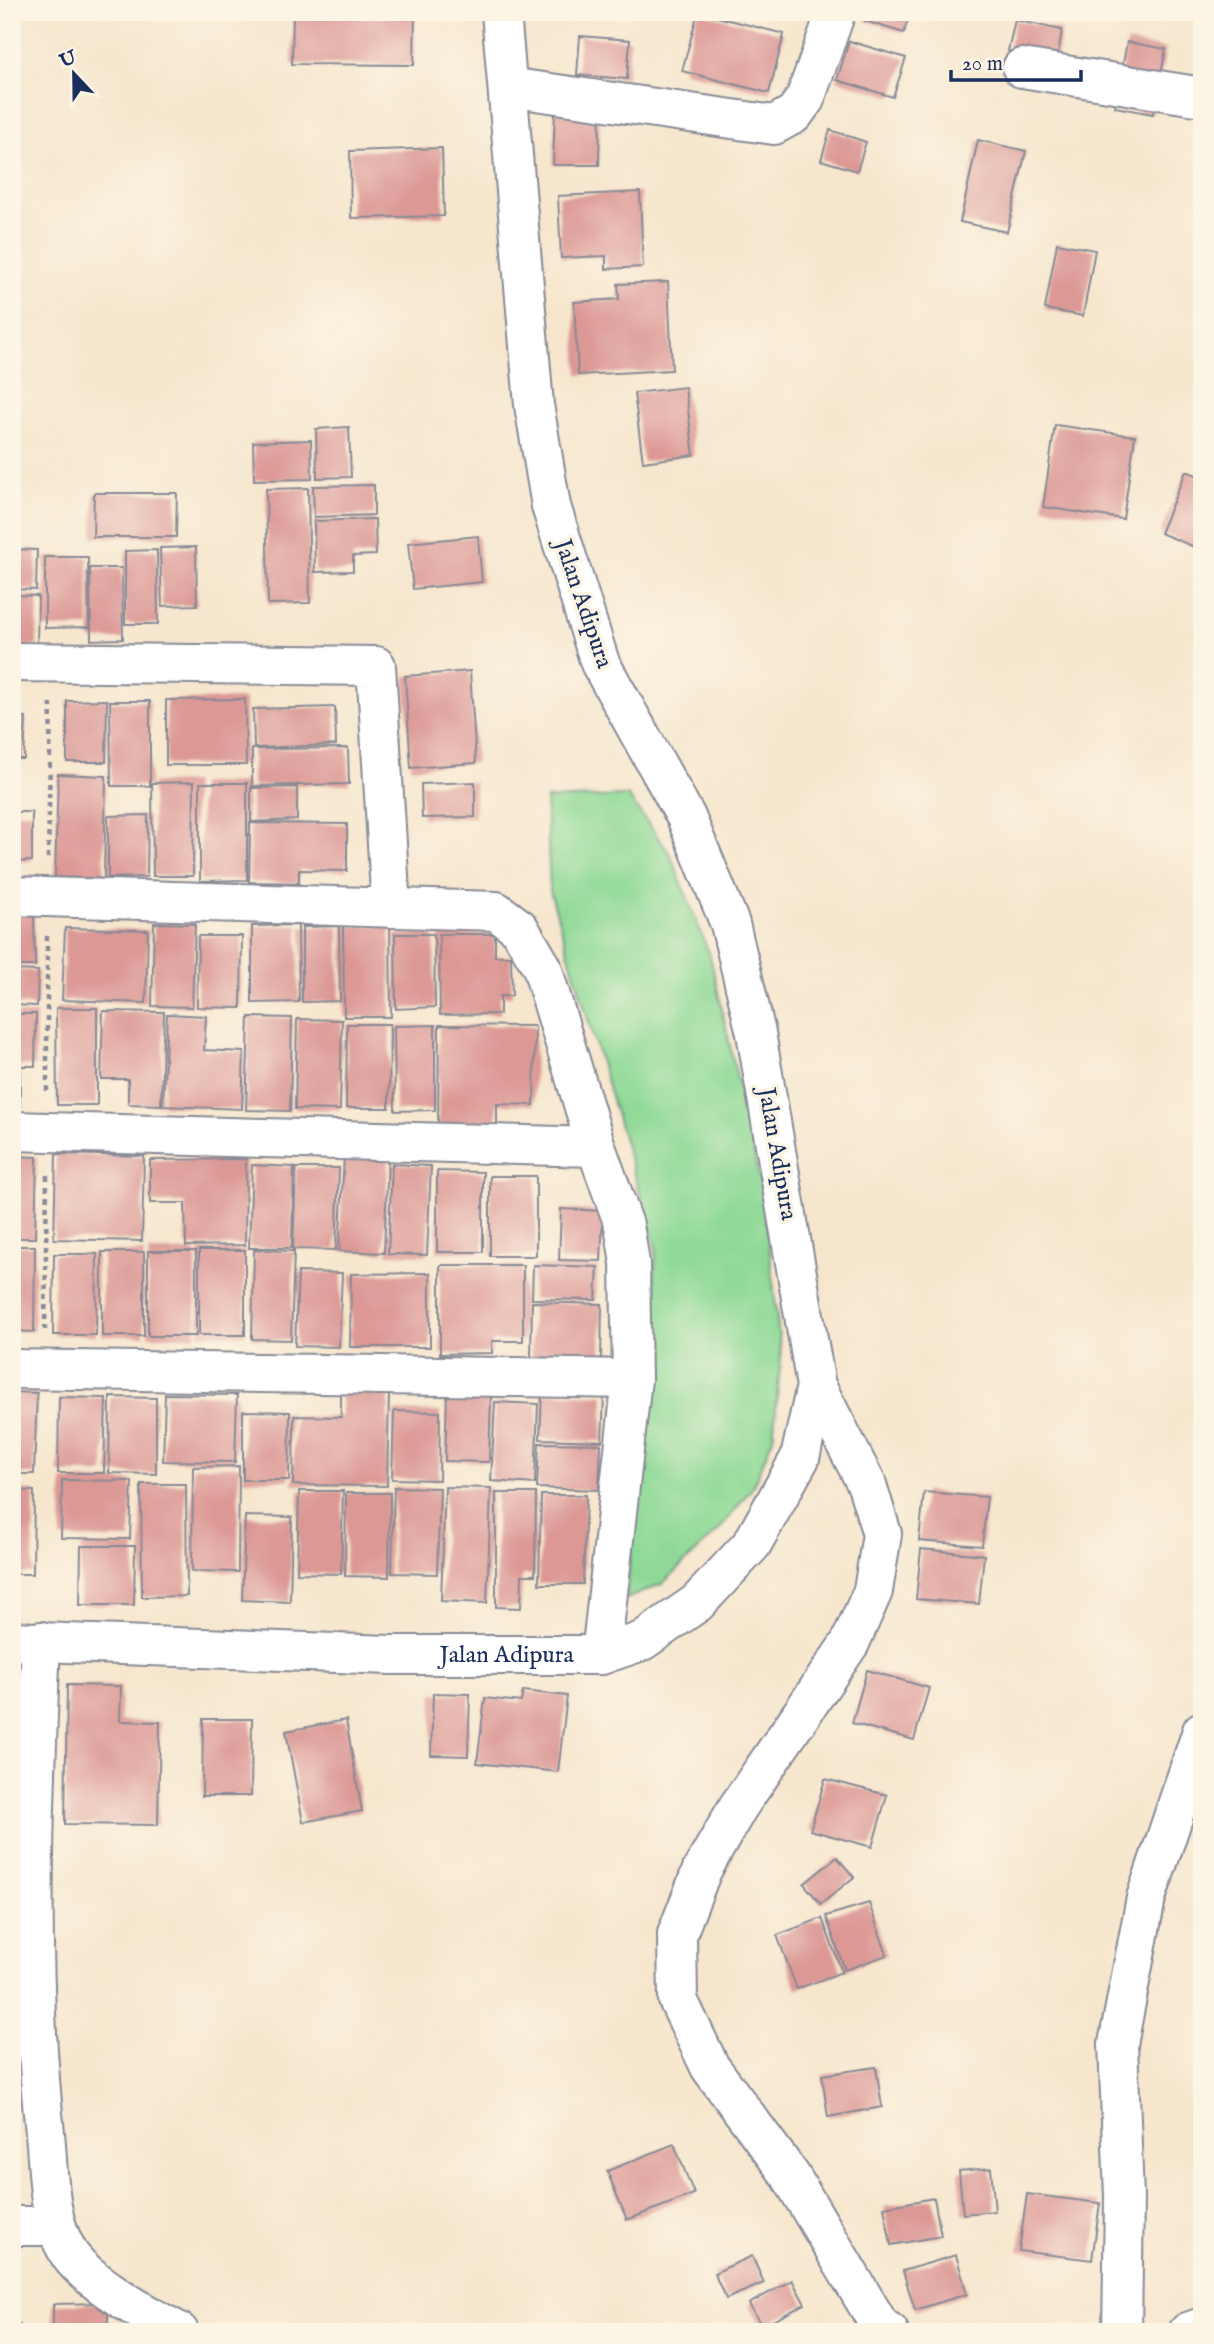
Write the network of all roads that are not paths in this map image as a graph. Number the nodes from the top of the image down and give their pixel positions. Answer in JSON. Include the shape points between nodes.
{"nodes":[{"id":1,"x":501,"y":12,"type":"edge"},
{"id":2,"x":836,"y":12,"type":"edge"},
{"id":3,"x":1022,"y":68,"type":"dead end"},
{"id":4,"x":508,"y":87,"type":"junction"},
{"id":5,"x":1202,"y":97,"type":"edge"},
{"id":6,"x":12,"y":662,"type":"edge"},
{"id":7,"x":30,"y":897,"type":"edge"},
{"id":8,"x":391,"y":908,"type":"junction"},
{"id":9,"x":30,"y":1131,"type":"edge"},
{"id":10,"x":596,"y":1147,"type":"junction"},
{"id":11,"x":29,"y":1369,"type":"edge"},
{"id":12,"x":632,"y":1380,"type":"junction"},
{"id":13,"x":816,"y":1386,"type":"junction"},
{"id":14,"x":27,"y":1641,"type":"edge"},
{"id":15,"x":601,"y":1654,"type":"junction"},
{"id":16,"x":1202,"y":1731,"type":"edge"},
{"id":17,"x":22,"y":1870,"type":"edge"},
{"id":18,"x":24,"y":2041,"type":"edge"},
{"id":19,"x":12,"y":2226,"type":"edge"},
{"id":20,"x":54,"y":2226,"type":"junction"},
{"id":21,"x":1202,"y":2327,"type":"edge"},
{"id":22,"x":876,"y":2330,"type":"edge"},
{"id":23,"x":179,"y":2332,"type":"edge"},
{"id":24,"x":1122,"y":2332,"type":"edge"},
{"id":25,"x":1188,"y":2332,"type":"edge"}],
"edges":[{"from":1,"to":4,"type":"main road","name":"Jalan Adipura"},
{"from":2,"to":4,"type":"main road","via":[[805,99],[794,114],[774,125]]},
{"from":3,"to":5,"type":"main road"},
{"from":4,"to":13,"type":"main road","name":"Jalan Adipura","via":[[534,405],[551,506],[600,663],[686,817],[730,923],[756,1034]]},
{"from":6,"to":8,"type":"main road","via":[[376,666]]},
{"from":7,"to":8,"type":"main road"},
{"from":8,"to":10,"type":"main road","via":[[496,911],[519,928],[542,967]]},
{"from":9,"to":10,"type":"main road"},
{"from":10,"to":12,"type":"main road","via":[[624,1225],[630,1263]]},
{"from":11,"to":12,"type":"main road"},
{"from":12,"to":15,"type":"main road"},
{"from":13,"to":15,"type":"main road","name":"Jalan Adipura","via":[[800,1458],[752,1544],[697,1603],[642,1641]]},
{"from":13,"to":22,"type":"main road","via":[[867,1485],[882,1534],[873,1591],[850,1643],[738,1807],[702,1870],[677,1934],[678,2000],[710,2067],[790,2175]]},
{"from":14,"to":15,"type":"main road","name":"Jalan Adipura","via":[[391,1655]]},
{"from":14,"to":17,"type":"main road"},
{"from":16,"to":24,"type":"main road","via":[[1146,1898],[1118,2044],[1124,2197]]},
{"from":17,"to":18,"type":"main road"},
{"from":18,"to":20,"type":"main road"},
{"from":19,"to":20,"type":"main road"},
{"from":20,"to":23,"type":"main road","via":[[69,2255],[98,2281]]},
{"from":21,"to":25,"type":"main road"}]}
